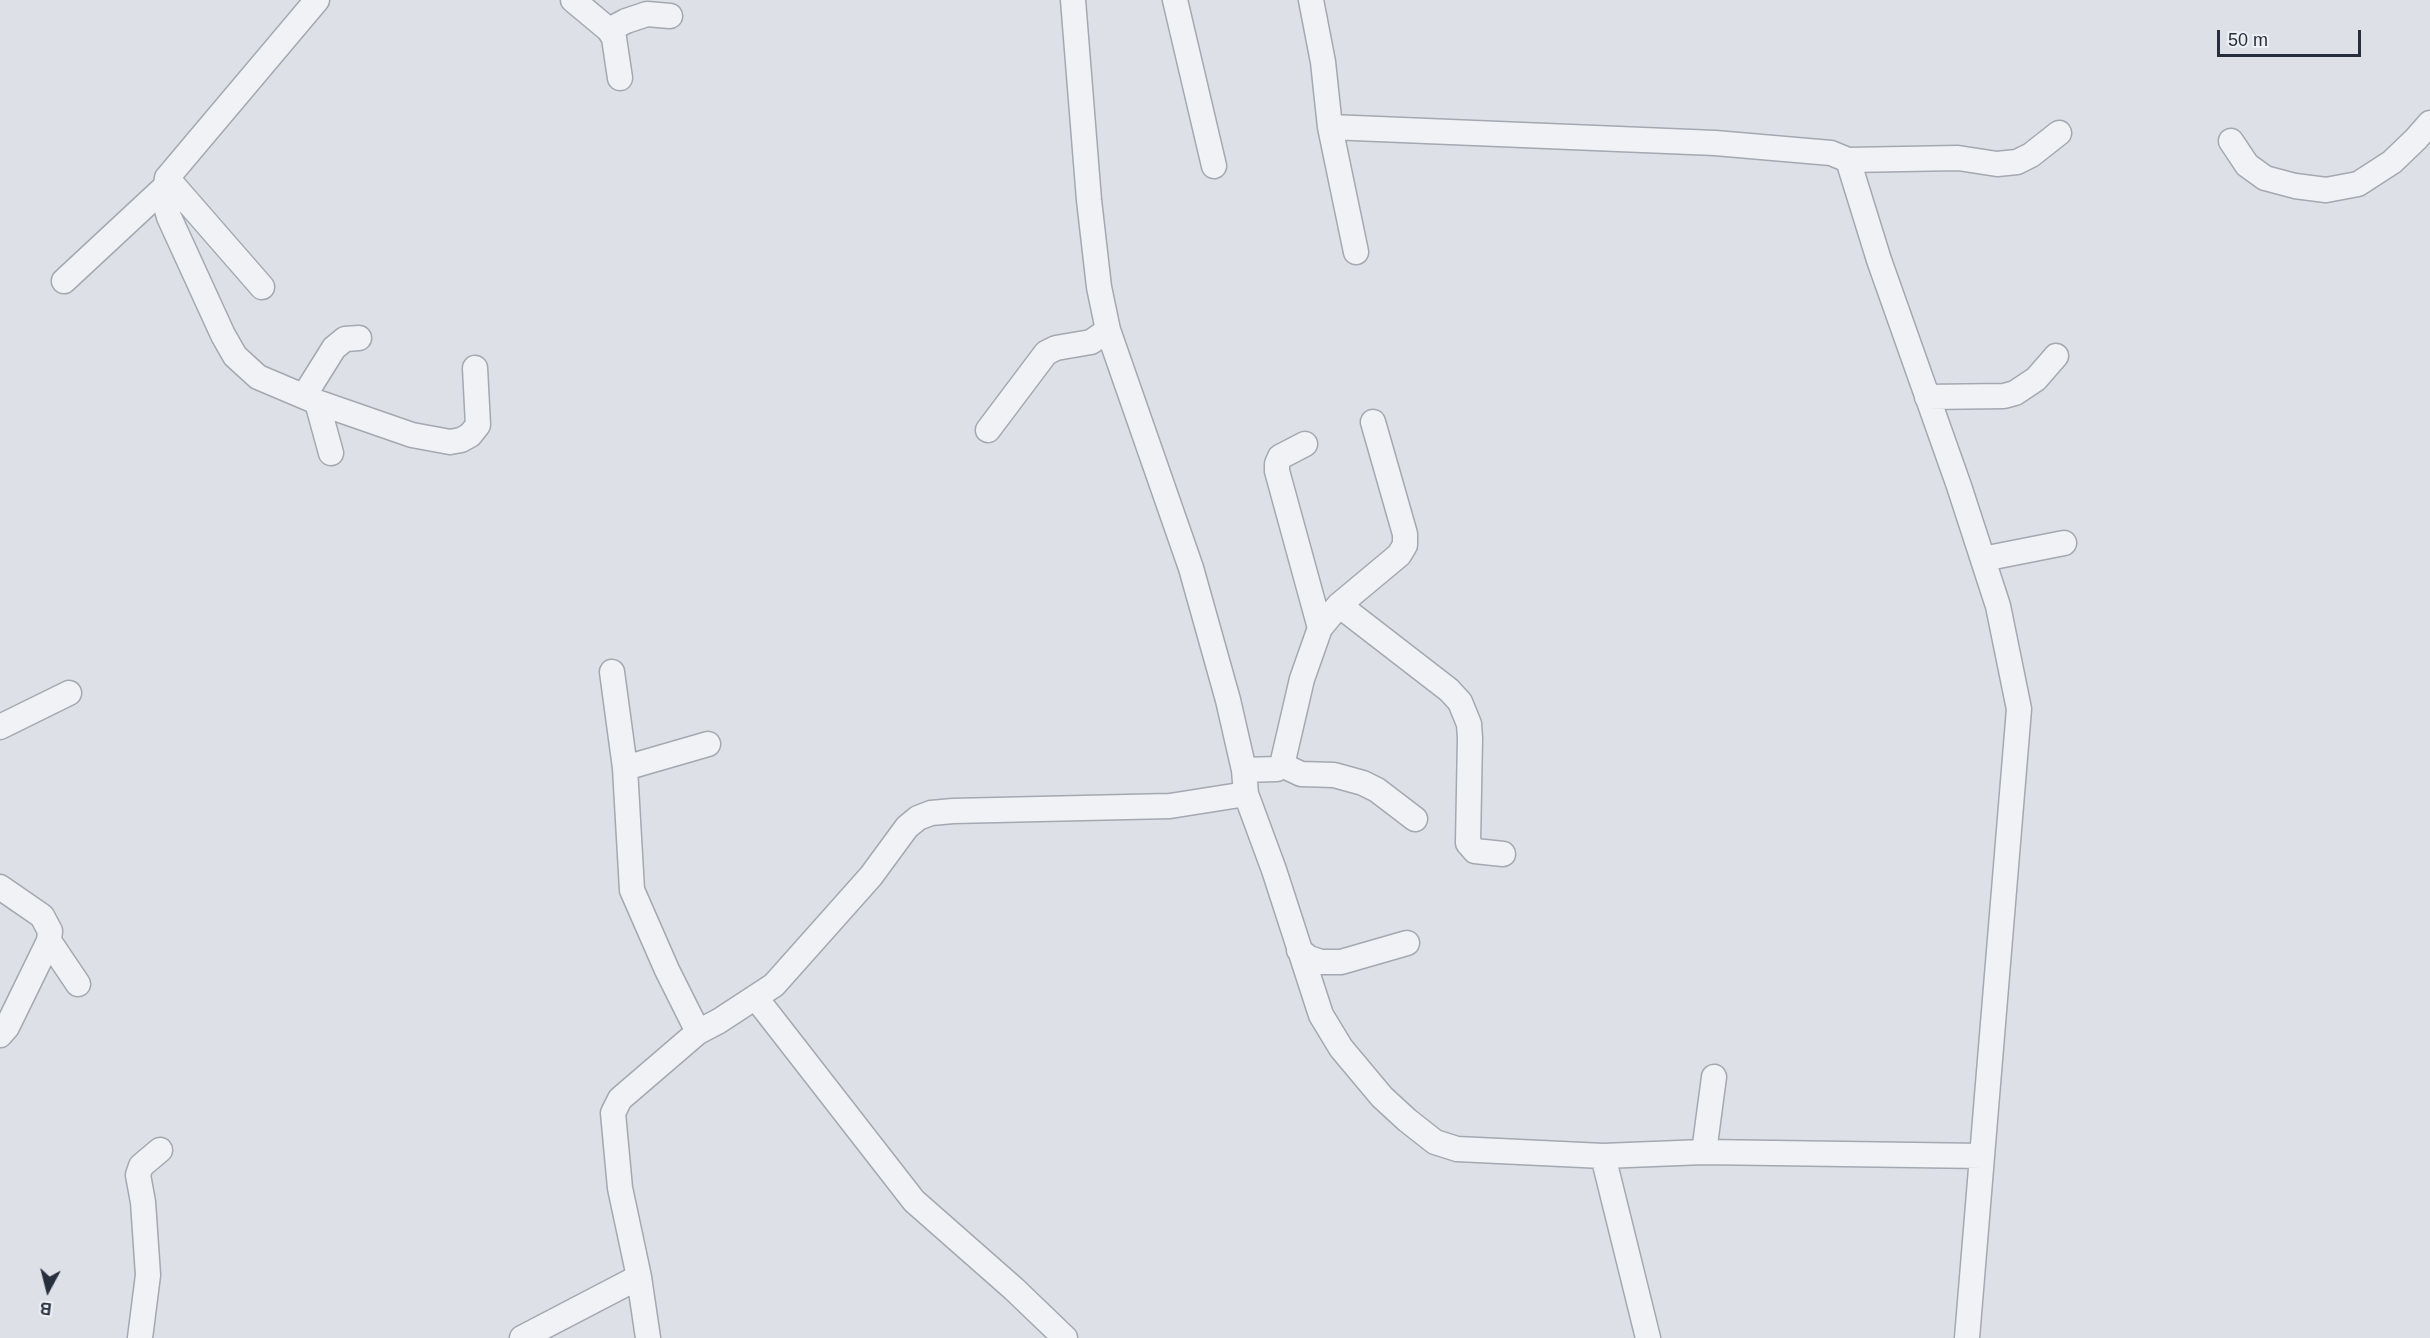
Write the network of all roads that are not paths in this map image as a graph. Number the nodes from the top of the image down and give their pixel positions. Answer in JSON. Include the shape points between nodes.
{"nodes":[{"id":1,"x":317,"y":0,"type":"edge"},
{"id":2,"x":573,"y":0,"type":"edge"},
{"id":3,"x":1076,"y":0,"type":"edge"},
{"id":4,"x":1175,"y":0,"type":"edge"},
{"id":5,"x":1311,"y":0,"type":"edge"},
{"id":6,"x":670,"y":16,"type":"dead end"},
{"id":7,"x":609,"y":30,"type":"junction"},
{"id":8,"x":620,"y":78,"type":"dead end"},
{"id":9,"x":2430,"y":123,"type":"edge"},
{"id":10,"x":1330,"y":127,"type":"junction"},
{"id":11,"x":2059,"y":133,"type":"dead end"},
{"id":12,"x":2231,"y":141,"type":"dead end"},
{"id":13,"x":1848,"y":160,"type":"junction"},
{"id":14,"x":1214,"y":165,"type":"dead end"},
{"id":15,"x":165,"y":183,"type":"junction"},
{"id":16,"x":1356,"y":252,"type":"dead end"},
{"id":17,"x":64,"y":281,"type":"dead end"},
{"id":18,"x":262,"y":287,"type":"dead end"},
{"id":19,"x":1108,"y":330,"type":"junction"},
{"id":20,"x":359,"y":338,"type":"dead end"},
{"id":21,"x":2056,"y":356,"type":"dead end"},
{"id":22,"x":475,"y":368,"type":"dead end"},
{"id":23,"x":1927,"y":397,"type":"junction"},
{"id":24,"x":311,"y":399,"type":"junction"},
{"id":25,"x":1373,"y":422,"type":"dead end"},
{"id":26,"x":988,"y":429,"type":"dead end"},
{"id":27,"x":1305,"y":444,"type":"dead end"},
{"id":28,"x":331,"y":453,"type":"dead end"},
{"id":29,"x":2064,"y":543,"type":"dead end"},
{"id":30,"x":1983,"y":559,"type":"junction"},
{"id":31,"x":1339,"y":605,"type":"junction"},
{"id":32,"x":1320,"y":628,"type":"junction"},
{"id":33,"x":612,"y":672,"type":"dead end"},
{"id":34,"x":69,"y":693,"type":"dead end"},
{"id":35,"x":0,"y":727,"type":"edge"},
{"id":36,"x":708,"y":744,"type":"dead end"},
{"id":37,"x":1282,"y":765,"type":"junction"},
{"id":38,"x":625,"y":768,"type":"junction"},
{"id":39,"x":1245,"y":782,"type":"junction"},
{"id":40,"x":1415,"y":819,"type":"dead end"},
{"id":41,"x":1503,"y":854,"type":"dead end"},
{"id":42,"x":0,"y":887,"type":"edge"},
{"id":43,"x":49,"y":941,"type":"junction"},
{"id":44,"x":1407,"y":943,"type":"dead end"},
{"id":45,"x":1299,"y":950,"type":"junction"},
{"id":46,"x":78,"y":984,"type":"dead end"},
{"id":47,"x":756,"y":998,"type":"junction"},
{"id":48,"x":698,"y":1032,"type":"junction"},
{"id":49,"x":0,"y":1035,"type":"edge"},
{"id":50,"x":1714,"y":1077,"type":"dead end"},
{"id":51,"x":160,"y":1150,"type":"dead end"},
{"id":52,"x":1704,"y":1152,"type":"junction"},
{"id":53,"x":1603,"y":1156,"type":"junction"},
{"id":54,"x":1982,"y":1156,"type":"junction"},
{"id":55,"x":639,"y":1277,"type":"junction"},
{"id":56,"x":140,"y":1338,"type":"edge"},
{"id":57,"x":522,"y":1338,"type":"edge"},
{"id":58,"x":648,"y":1338,"type":"edge"},
{"id":59,"x":1065,"y":1338,"type":"edge"},
{"id":60,"x":1648,"y":1338,"type":"edge"},
{"id":61,"x":1967,"y":1338,"type":"edge"}],
"edges":[{"from":1,"to":15,"type":"street"},
{"from":2,"to":7,"type":"street"},
{"from":3,"to":19,"type":"street","via":[[1089,200]]},
{"from":4,"to":14,"type":"street"},
{"from":5,"to":10,"type":"street"},
{"from":6,"to":7,"type":"street","via":[[647,14]]},
{"from":7,"to":8,"type":"street","via":[[614,38]]},
{"from":9,"to":12,"type":"street","via":[[2383,168],[2358,183],[2326,190],[2265,178],[2247,165]]},
{"from":10,"to":13,"type":"street","via":[[1715,143],[1831,153]]},
{"from":10,"to":16,"type":"street"},
{"from":11,"to":13,"type":"street","via":[[2017,162],[1996,164],[1958,158]]},
{"from":13,"to":23,"type":"street"},
{"from":15,"to":17,"type":"street"},
{"from":15,"to":18,"type":"street"},
{"from":15,"to":24,"type":"street","via":[[169,217],[236,356],[258,377]]},
{"from":19,"to":26,"type":"street","via":[[1091,342],[1046,353]]},
{"from":19,"to":39,"type":"street","via":[[1191,568],[1228,700]]},
{"from":20,"to":24,"type":"street","via":[[345,339],[334,348]]},
{"from":21,"to":23,"type":"street","via":[[2036,379],[2015,393]]},
{"from":22,"to":24,"type":"street","via":[[478,425],[461,440],[450,442],[412,435]]},
{"from":23,"to":30,"type":"street"},
{"from":24,"to":28,"type":"street"},
{"from":25,"to":31,"type":"street","via":[[1405,545],[1399,555]]},
{"from":27,"to":32,"type":"street","via":[[1280,457],[1277,471]]},
{"from":29,"to":30,"type":"street"},
{"from":30,"to":54,"type":"street","via":[[1998,606],[2019,709]]},
{"from":31,"to":32,"type":"street"},
{"from":31,"to":41,"type":"street","via":[[1460,702],[1470,738],[1468,843],[1475,851]]},
{"from":32,"to":37,"type":"street","via":[[1302,678]]},
{"from":33,"to":38,"type":"street"},
{"from":34,"to":35,"type":"street"},
{"from":36,"to":38,"type":"street"},
{"from":37,"to":39,"type":"street"},
{"from":37,"to":40,"type":"street","via":[[1301,774],[1334,775],[1363,783]]},
{"from":38,"to":48,"type":"street","via":[[632,890]]},
{"from":39,"to":45,"type":"street"},
{"from":39,"to":47,"type":"street","via":[[1170,806],[953,811],[918,818],[790,969]]},
{"from":42,"to":43,"type":"street","via":[[42,916],[50,931]]},
{"from":43,"to":46,"type":"street"},
{"from":43,"to":49,"type":"street"},
{"from":44,"to":45,"type":"street","via":[[1341,962],[1321,962]]},
{"from":45,"to":53,"type":"street","via":[[1321,1015],[1341,1048],[1382,1097],[1435,1142],[1457,1149]]},
{"from":47,"to":48,"type":"street"},
{"from":47,"to":59,"type":"street","via":[[914,1201]]},
{"from":48,"to":55,"type":"street","via":[[630,1089],[613,1113],[620,1188]]},
{"from":50,"to":52,"type":"street"},
{"from":51,"to":56,"type":"street","via":[[141,1166],[138,1175],[147,1275]]},
{"from":52,"to":53,"type":"street"},
{"from":52,"to":54,"type":"street"},
{"from":53,"to":60,"type":"street"},
{"from":54,"to":61,"type":"street"},
{"from":55,"to":57,"type":"street"},
{"from":55,"to":58,"type":"street"}]}
